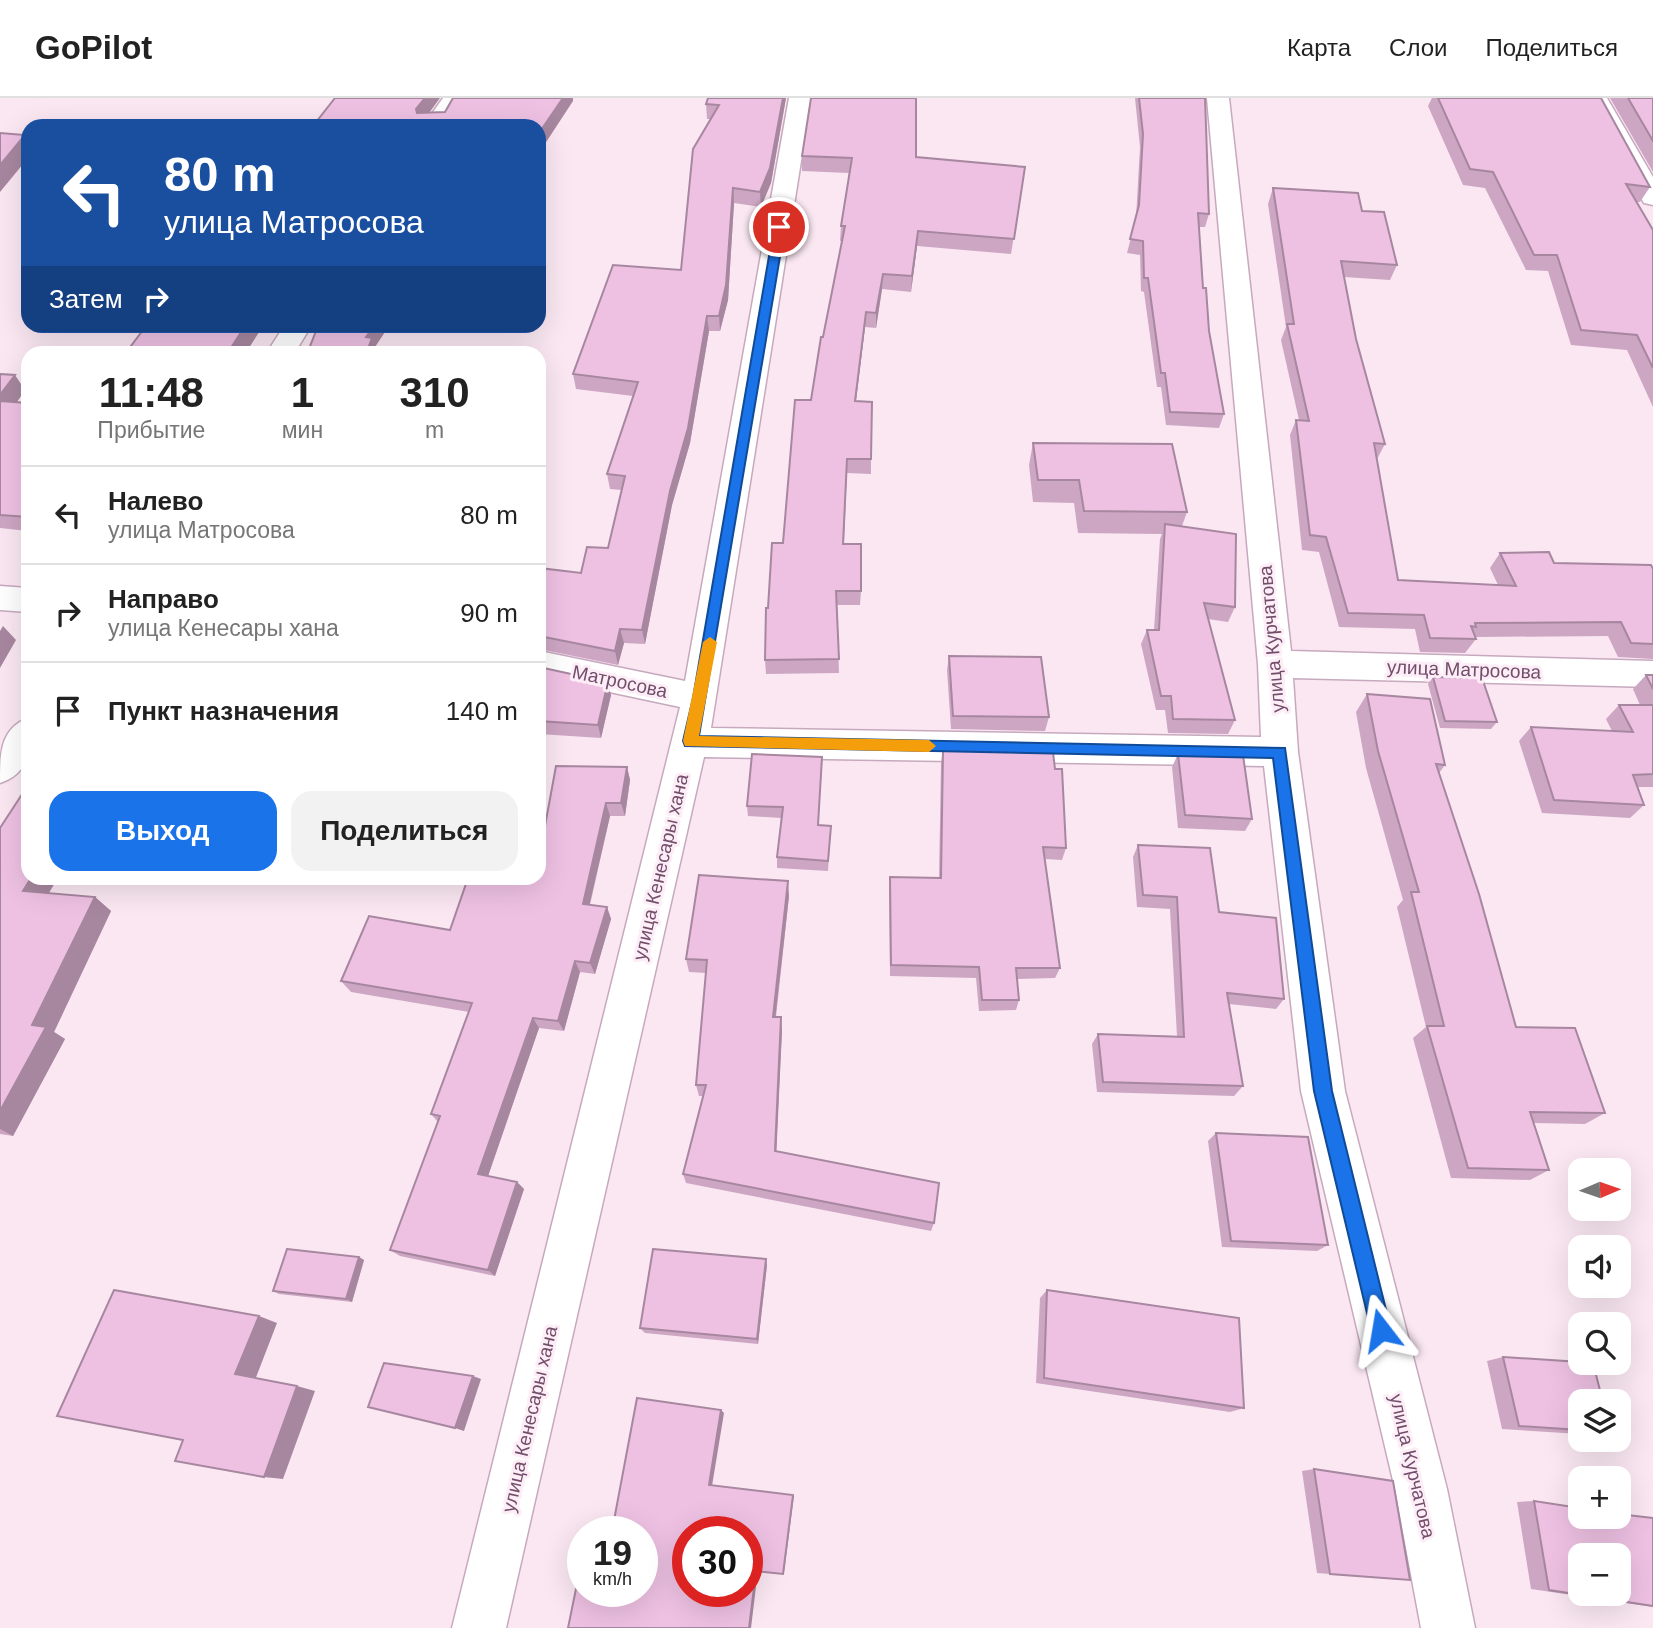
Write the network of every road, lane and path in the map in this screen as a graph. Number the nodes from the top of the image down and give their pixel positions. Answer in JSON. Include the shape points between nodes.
{"nodes":[{"id":1,"x":454,"y":98,"type":"edge"},
{"id":2,"x":800,"y":98,"type":"edge"},
{"id":3,"x":1218,"y":98,"type":"edge"},
{"id":4,"x":1596,"y":98,"type":"edge"},
{"id":5,"x":440,"y":119,"type":"edge"},
{"id":6,"x":1653,"y":198,"type":"edge"},
{"id":7,"x":0,"y":598,"type":"edge"},
{"id":8,"x":21,"y":600,"type":"edge"},
{"id":9,"x":1275,"y":664,"type":"junction"},
{"id":10,"x":546,"y":665,"type":"edge"},
{"id":11,"x":1653,"y":674,"type":"edge"},
{"id":12,"x":700,"y":698,"type":"junction"},
{"id":13,"x":21,"y":741,"type":"edge"},
{"id":14,"x":690,"y":741,"type":"junction"},
{"id":15,"x":1280,"y":752,"type":"junction"},
{"id":16,"x":0,"y":768,"type":"edge"},
{"id":17,"x":479,"y":1628,"type":"edge"},
{"id":18,"x":1448,"y":1628,"type":"edge"}],
"edges":[{"from":1,"to":5,"type":"street"},
{"from":2,"to":12,"type":"street","name":"улица Кенесары хана"},
{"from":3,"to":9,"type":"street","name":"улица Курчатова"},
{"from":4,"to":6,"type":"street"},
{"from":7,"to":8,"type":"street"},
{"from":9,"to":11,"type":"street","name":"улица Матросова"},
{"from":9,"to":15,"type":"street","name":"улица Курчатова"},
{"from":10,"to":12,"type":"street","name":"Матросова"},
{"from":12,"to":14,"type":"street","name":"улица Кенесары хана"},
{"from":13,"to":16,"type":"street"},
{"from":14,"to":15,"type":"street"},
{"from":14,"to":17,"type":"street","name":"улица Кенесары хана"},
{"from":15,"to":18,"type":"street","name":"улица Курчатова","via":[[1323,1091],[1421,1489]]}]}
